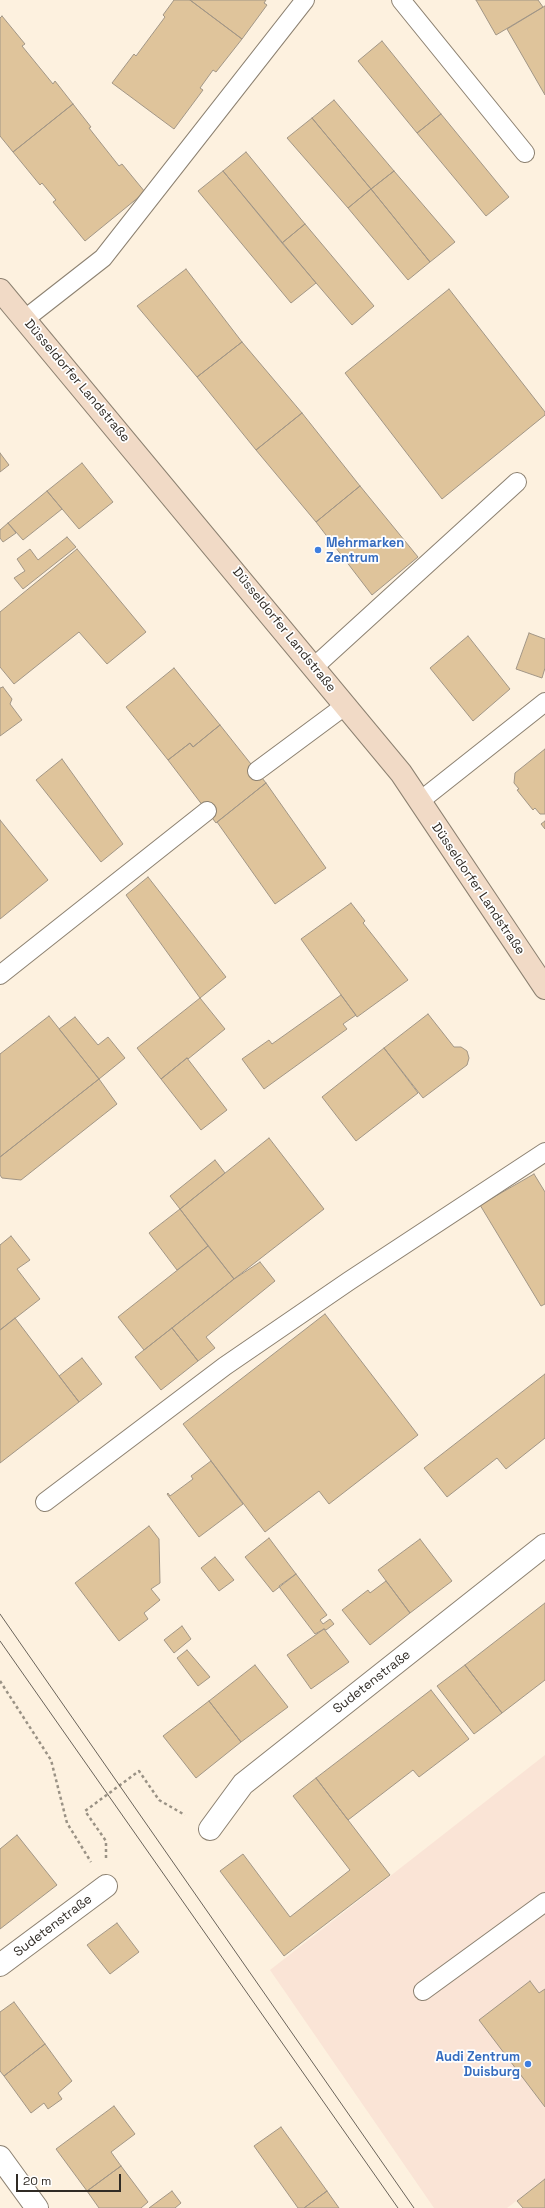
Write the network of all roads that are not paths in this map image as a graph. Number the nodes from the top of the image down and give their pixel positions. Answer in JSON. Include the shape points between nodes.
{"nodes":[{"id":1,"x":305,"y":0,"type":"edge"},
{"id":2,"x":400,"y":0,"type":"edge"},
{"id":3,"x":525,"y":153,"type":"dead end"},
{"id":4,"x":0,"y":290,"type":"edge"},
{"id":5,"x":25,"y":319,"type":"junction"},
{"id":6,"x":517,"y":482,"type":"dead end"},
{"id":7,"x":314,"y":667,"type":"junction"},
{"id":8,"x":545,"y":702,"type":"edge"},
{"id":9,"x":346,"y":705,"type":"junction"},
{"id":10,"x":257,"y":771,"type":"dead end"},
{"id":11,"x":420,"y":802,"type":"junction"},
{"id":12,"x":207,"y":811,"type":"dead end"},
{"id":13,"x":0,"y":975,"type":"edge"},
{"id":14,"x":545,"y":988,"type":"edge"},
{"id":15,"x":545,"y":1152,"type":"edge"},
{"id":16,"x":45,"y":1502,"type":"dead end"},
{"id":17,"x":545,"y":1545,"type":"edge"},
{"id":18,"x":210,"y":1830,"type":"dead end"},
{"id":19,"x":106,"y":1886,"type":"road end"},
{"id":20,"x":545,"y":1902,"type":"edge"},
{"id":21,"x":0,"y":1966,"type":"edge"},
{"id":22,"x":423,"y":1991,"type":"dead end"},
{"id":23,"x":0,"y":2157,"type":"edge"},
{"id":24,"x":37,"y":2208,"type":"edge"}],
"edges":[{"from":1,"to":5,"type":"lane","via":[[103,258]]},
{"from":2,"to":3,"type":"lane"},
{"from":4,"to":5,"type":"main road","name":"Düsseldorfer Landstraße"},
{"from":5,"to":7,"type":"main road","name":"Düsseldorfer Landstraße"},
{"from":6,"to":7,"type":"lane"},
{"from":7,"to":9,"type":"main road","name":"Düsseldorfer Landstraße"},
{"from":8,"to":11,"type":"lane"},
{"from":9,"to":10,"type":"lane"},
{"from":9,"to":11,"type":"main road","name":"Düsseldorfer Landstraße"},
{"from":11,"to":14,"type":"main road","name":"Düsseldorfer Landstraße"},
{"from":12,"to":13,"type":"lane"},
{"from":15,"to":16,"type":"lane","via":[[225,1366]]},
{"from":17,"to":18,"type":"street","name":"Sudetenstraße","via":[[244,1784]]},
{"from":19,"to":21,"type":"street","name":"Sudetenstraße"},
{"from":20,"to":22,"type":"lane"},
{"from":23,"to":24,"type":"street"}]}
